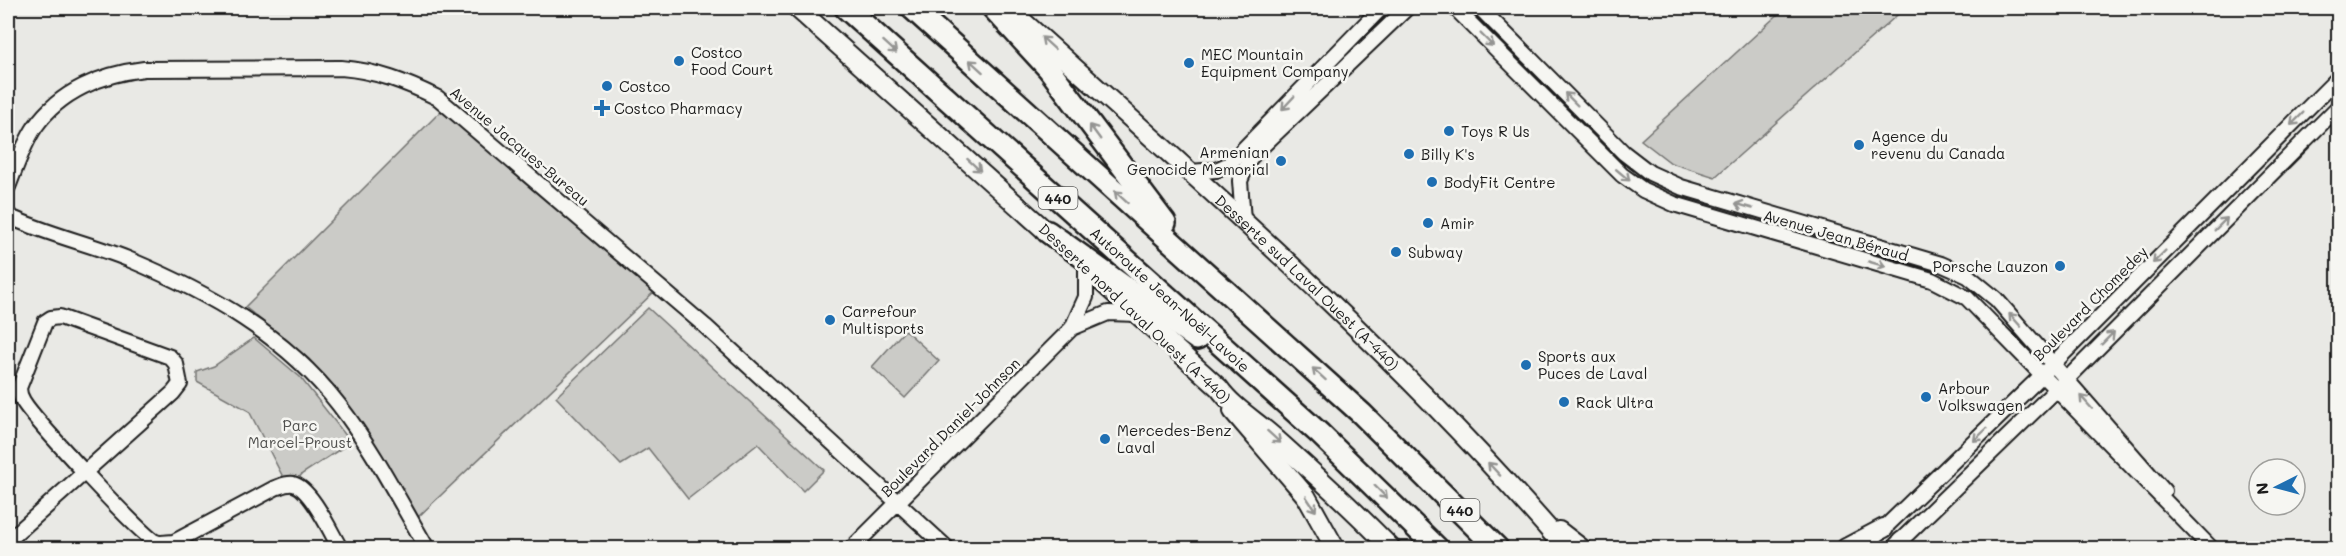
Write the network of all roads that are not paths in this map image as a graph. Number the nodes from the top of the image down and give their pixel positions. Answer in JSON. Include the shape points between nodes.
{"nodes":[{"id":1,"x":797,"y":8,"type":"edge"},
{"id":2,"x":846,"y":8,"type":"edge"},
{"id":3,"x":912,"y":8,"type":"edge"},
{"id":4,"x":993,"y":8,"type":"edge"},
{"id":5,"x":1008,"y":8,"type":"edge"},
{"id":6,"x":1381,"y":8,"type":"edge"},
{"id":7,"x":1407,"y":8,"type":"edge"},
{"id":8,"x":1455,"y":8,"type":"edge"},
{"id":9,"x":1480,"y":8,"type":"edge"},
{"id":10,"x":2338,"y":78,"type":"edge"},
{"id":11,"x":2338,"y":107,"type":"edge"},
{"id":12,"x":1190,"y":172,"type":"junction"},
{"id":13,"x":8,"y":187,"type":"edge"},
{"id":14,"x":8,"y":216,"type":"edge"},
{"id":15,"x":1243,"y":220,"type":"junction"},
{"id":16,"x":1048,"y":232,"type":"junction"},
{"id":17,"x":1196,"y":264,"type":"junction"},
{"id":18,"x":1086,"y":268,"type":"junction"},
{"id":19,"x":1137,"y":314,"type":"junction"},
{"id":20,"x":1072,"y":328,"type":"junction"},
{"id":21,"x":2053,"y":364,"type":"junction"},
{"id":22,"x":2042,"y":375,"type":"junction"},
{"id":23,"x":2061,"y":385,"type":"junction"},
{"id":24,"x":1269,"y":388,"type":"junction"},
{"id":25,"x":1228,"y":401,"type":"junction"},
{"id":26,"x":86,"y":471,"type":"junction"},
{"id":27,"x":898,"y":504,"type":"junction"},
{"id":28,"x":1534,"y":512,"type":"junction"},
{"id":29,"x":1884,"y":528,"type":"junction"},
{"id":30,"x":8,"y":541,"type":"edge"},
{"id":31,"x":1898,"y":546,"type":"edge"},
{"id":32,"x":340,"y":549,"type":"edge"},
{"id":33,"x":427,"y":549,"type":"edge"},
{"id":34,"x":852,"y":549,"type":"edge"},
{"id":35,"x":947,"y":549,"type":"edge"},
{"id":36,"x":1335,"y":549,"type":"edge"},
{"id":37,"x":1391,"y":549,"type":"edge"},
{"id":38,"x":1437,"y":549,"type":"edge"},
{"id":39,"x":1497,"y":549,"type":"edge"},
{"id":40,"x":1565,"y":549,"type":"edge"},
{"id":41,"x":1581,"y":549,"type":"edge"},
{"id":42,"x":1846,"y":549,"type":"edge"},
{"id":43,"x":1862,"y":549,"type":"edge"},
{"id":44,"x":2211,"y":549,"type":"edge"}],
"edges":[{"from":1,"to":16,"type":"main road","name":"Desserte nord Laval Ouest (A-440)","one_way":true},
{"from":2,"to":24,"type":"highway","name":"Autoroute Jean-Noël-Lavoie","number":"440","one_way":true},
{"from":17,"to":3,"type":"highway","number":"440","one_way":true},
{"from":17,"to":4,"type":"highway","one_way":true,"via":[[1049,69]]},
{"from":12,"to":5,"type":"main road","name":"Desserte sud Laval Ouest (A-440)","one_way":true},
{"from":6,"to":12,"type":"street","one_way":true,"via":[[1229,164],[1216,170]]},
{"from":7,"to":15,"type":"street","via":[[1250,158],[1240,181]]},
{"from":8,"to":22,"type":"street","name":"Avenue Jean Béraud","one_way":true,"via":[[1599,153],[1643,190],[1674,204],[1952,288],[1975,305]]},
{"from":21,"to":9,"type":"street","name":"Avenue Jean Béraud","one_way":true,"via":[[1990,294],[1956,270],[1706,195],[1650,173],[1624,153]]},
{"from":10,"to":21,"type":"street","name":"Boulevard Chomedey","one_way":true},
{"from":23,"to":11,"type":"street","one_way":true},
{"from":12,"to":15,"type":"main road","name":"Desserte sud Laval Ouest (A-440)"},
{"from":13,"to":27,"type":"street","name":"Avenue Jacques-Bureau","via":[[36,126],[60,101],[116,72],[341,68],[366,70],[405,81],[438,98],[651,279]]},
{"from":14,"to":33,"type":"street","via":[[184,284],[235,311],[275,340],[338,404]]},
{"from":28,"to":15,"type":"main road","name":"Desserte sud Laval Ouest (A-440)","one_way":true,"via":[[1391,360]]},
{"from":16,"to":18,"type":"main road","name":"Desserte nord Laval Ouest (A-440)"},
{"from":16,"to":24,"type":"highway"},
{"from":39,"to":17,"type":"highway","number":"440","one_way":true,"via":[[1405,454]]},
{"from":18,"to":19,"type":"main road","name":"Desserte nord Laval Ouest (A-440)"},
{"from":18,"to":20,"type":"street","name":"Boulevard Daniel-Johnson","via":[[1086,297]]},
{"from":19,"to":20,"type":"street","name":"Boulevard Daniel-Johnson","via":[[1108,313]]},
{"from":19,"to":25,"type":"main road","name":"Desserte nord Laval Ouest (A-440)","via":[[1219,388]]},
{"from":20,"to":27,"type":"street","name":"Boulevard Daniel-Johnson"},
{"from":21,"to":22,"type":"street","name":"Boulevard Chomedey"},
{"from":21,"to":23,"type":"street","name":"Avenue Jean Béraud"},
{"from":22,"to":23,"type":"street","name":"Avenue Jean Béraud"},
{"from":22,"to":29,"type":"street","name":"Boulevard Chomedey","one_way":true},
{"from":23,"to":31,"type":"street"},
{"from":23,"to":44,"type":"street","name":"Avenue Jean Béraud"},
{"from":24,"to":38,"type":"highway","name":"Autoroute Jean-Noël-Lavoie","number":"440","one_way":true,"via":[[1356,467]]},
{"from":25,"to":36,"type":"main road","one_way":true,"via":[[1236,417],[1306,496]]},
{"from":25,"to":37,"type":"main road","name":"Desserte nord Laval Ouest (A-440)","one_way":true,"via":[[1282,445]]},
{"from":26,"to":26,"type":"street","via":[[173,393],[180,384],[180,375],[170,357],[60,317],[51,318],[45,322],[19,395]]},
{"from":26,"to":30,"type":"street"},
{"from":26,"to":32,"type":"street","via":[[144,535],[157,543],[174,542],[275,488],[292,484],[309,496]]},
{"from":27,"to":34,"type":"street","name":"Boulevard Daniel-Johnson"},
{"from":27,"to":35,"type":"street","name":"Avenue Jacques-Bureau"},
{"from":28,"to":40,"type":"main road","name":"Desserte sud Laval Ouest (A-440)"},
{"from":28,"to":41,"type":"main road"},
{"from":29,"to":42,"type":"main road"},
{"from":29,"to":43,"type":"street","name":"Boulevard Chomedey"}]}
